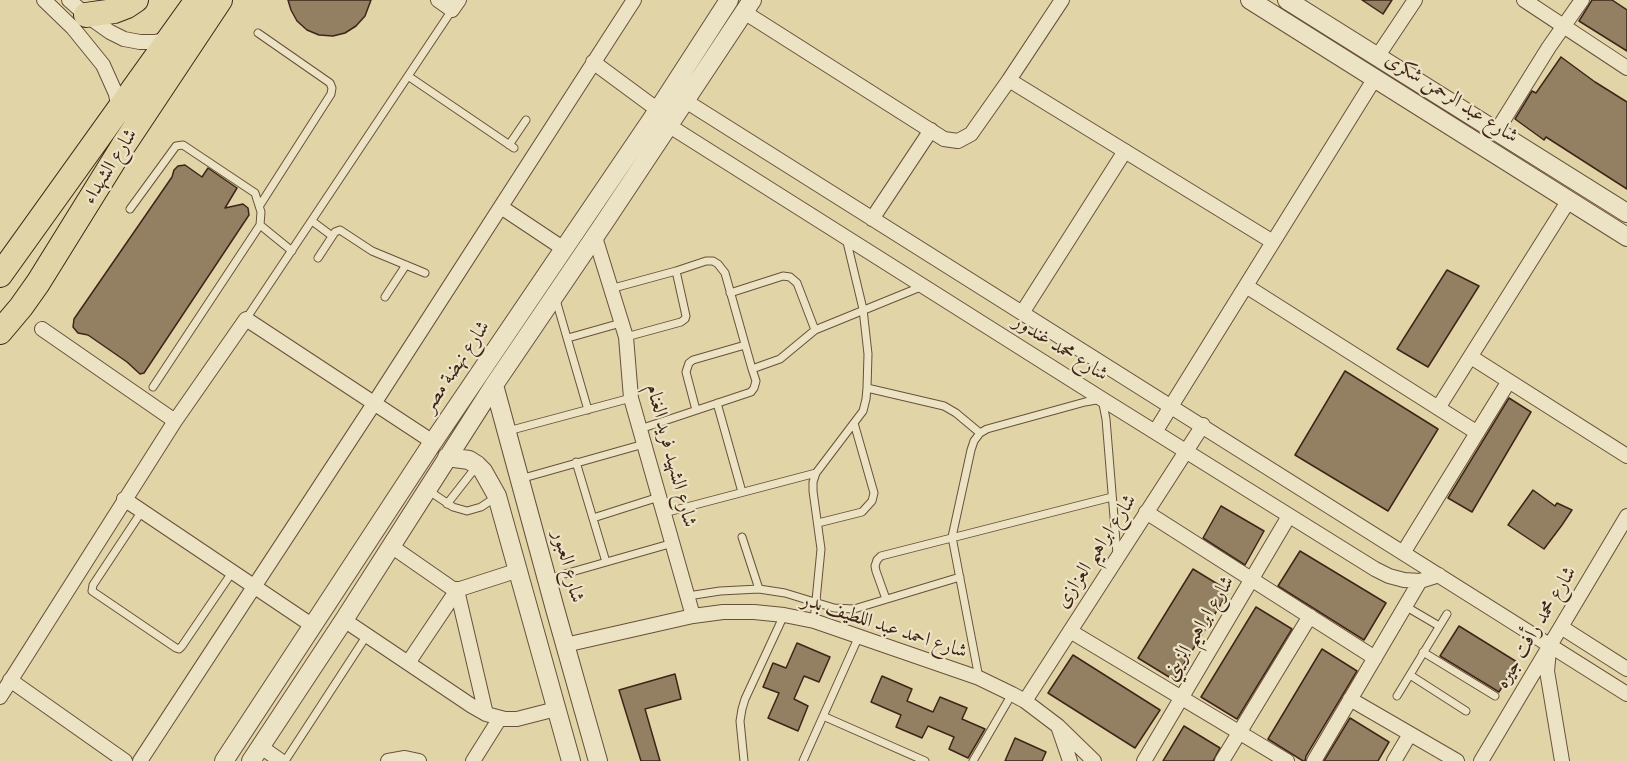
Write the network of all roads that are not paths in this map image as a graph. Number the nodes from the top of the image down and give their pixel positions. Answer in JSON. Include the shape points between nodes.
{"nodes":[{"id":1,"x":44,"y":0,"type":"edge"},
{"id":2,"x":136,"y":0,"type":"edge"},
{"id":3,"x":197,"y":0,"type":"edge"},
{"id":4,"x":220,"y":0,"type":"edge"},
{"id":5,"x":438,"y":0,"type":"edge"},
{"id":6,"x":634,"y":0,"type":"edge"},
{"id":7,"x":729,"y":0,"type":"edge"},
{"id":8,"x":1062,"y":0,"type":"edge"},
{"id":9,"x":1250,"y":0,"type":"edge"},
{"id":10,"x":1287,"y":0,"type":"edge"},
{"id":11,"x":1414,"y":0,"type":"edge"},
{"id":12,"x":1524,"y":0,"type":"edge"},
{"id":13,"x":1582,"y":0,"type":"edge"},
{"id":14,"x":456,"y":5,"type":"edge"},
{"id":15,"x":748,"y":6,"type":"edge"},
{"id":16,"x":76,"y":14,"type":"edge"},
{"id":17,"x":1564,"y":27,"type":"junction"},
{"id":18,"x":258,"y":33,"type":"dead end"},
{"id":19,"x":172,"y":37,"type":"junction"},
{"id":20,"x":1377,"y":57,"type":"junction"},
{"id":21,"x":593,"y":62,"type":"junction"},
{"id":22,"x":1627,"y":68,"type":"edge"},
{"id":23,"x":408,"y":76,"type":"junction"},
{"id":24,"x":1375,"y":78,"type":"junction"},
{"id":25,"x":1009,"y":80,"type":"junction"},
{"id":26,"x":684,"y":100,"type":"junction"},
{"id":27,"x":119,"y":110,"type":"junction"},
{"id":28,"x":663,"y":118,"type":"junction"},
{"id":29,"x":526,"y":120,"type":"dead end"},
{"id":30,"x":931,"y":130,"type":"junction"},
{"id":31,"x":1496,"y":132,"type":"junction"},
{"id":32,"x":1125,"y":151,"type":"junction"},
{"id":33,"x":1569,"y":200,"type":"junction"},
{"id":34,"x":260,"y":205,"type":"junction"},
{"id":35,"x":501,"y":207,"type":"junction"},
{"id":36,"x":130,"y":209,"type":"dead end"},
{"id":37,"x":1627,"y":213,"type":"edge"},
{"id":38,"x":872,"y":219,"type":"junction"},
{"id":39,"x":312,"y":221,"type":"junction"},
{"id":40,"x":260,"y":225,"type":"junction"},
{"id":41,"x":332,"y":236,"type":"junction"},
{"id":42,"x":594,"y":237,"type":"junction"},
{"id":43,"x":846,"y":237,"type":"junction"},
{"id":44,"x":1627,"y":237,"type":"edge"},
{"id":45,"x":1273,"y":242,"type":"junction"},
{"id":46,"x":564,"y":249,"type":"junction"},
{"id":47,"x":292,"y":251,"type":"junction"},
{"id":48,"x":318,"y":258,"type":"dead end"},
{"id":49,"x":406,"y":265,"type":"junction"},
{"id":50,"x":3,"y":271,"type":"edge"},
{"id":51,"x":676,"y":272,"type":"junction"},
{"id":52,"x":425,"y":273,"type":"dead end"},
{"id":53,"x":38,"y":283,"type":"junction"},
{"id":54,"x":923,"y":286,"type":"junction"},
{"id":55,"x":1246,"y":286,"type":"junction"},
{"id":56,"x":610,"y":290,"type":"junction"},
{"id":57,"x":730,"y":292,"type":"junction"},
{"id":58,"x":554,"y":294,"type":"junction"},
{"id":59,"x":385,"y":297,"type":"dead end"},
{"id":60,"x":863,"y":309,"type":"junction"},
{"id":61,"x":1022,"y":313,"type":"junction"},
{"id":62,"x":246,"y":319,"type":"junction"},
{"id":63,"x":621,"y":322,"type":"junction"},
{"id":64,"x":1,"y":326,"type":"edge"},
{"id":65,"x":42,"y":329,"type":"dead end"},
{"id":66,"x":815,"y":330,"type":"junction"},
{"id":67,"x":626,"y":337,"type":"junction"},
{"id":68,"x":567,"y":338,"type":"junction"},
{"id":69,"x":745,"y":345,"type":"junction"},
{"id":70,"x":1471,"y":357,"type":"junction"},
{"id":71,"x":752,"y":369,"type":"junction"},
{"id":72,"x":1509,"y":381,"type":"junction"},
{"id":73,"x":494,"y":385,"type":"junction"},
{"id":74,"x":153,"y":387,"type":"dead end"},
{"id":75,"x":867,"y":388,"type":"junction"},
{"id":76,"x":631,"y":398,"type":"junction"},
{"id":77,"x":1102,"y":399,"type":"junction"},
{"id":78,"x":375,"y":402,"type":"junction"},
{"id":79,"x":717,"y":403,"type":"junction"},
{"id":80,"x":1172,"y":406,"type":"junction"},
{"id":81,"x":1438,"y":408,"type":"junction"},
{"id":82,"x":588,"y":410,"type":"junction"},
{"id":83,"x":696,"y":410,"type":"junction"},
{"id":84,"x":175,"y":421,"type":"junction"},
{"id":85,"x":854,"y":423,"type":"junction"},
{"id":86,"x":1203,"y":425,"type":"junction"},
{"id":87,"x":640,"y":429,"type":"junction"},
{"id":88,"x":506,"y":432,"type":"junction"},
{"id":89,"x":1155,"y":432,"type":"junction"},
{"id":90,"x":1476,"y":432,"type":"junction"},
{"id":91,"x":980,"y":433,"type":"junction"},
{"id":92,"x":433,"y":442,"type":"junction"},
{"id":93,"x":644,"y":444,"type":"junction"},
{"id":94,"x":1186,"y":452,"type":"junction"},
{"id":95,"x":1627,"y":456,"type":"edge"},
{"id":96,"x":447,"y":457,"type":"junction"},
{"id":97,"x":576,"y":462,"type":"junction"},
{"id":98,"x":477,"y":465,"type":"junction"},
{"id":99,"x":816,"y":473,"type":"junction"},
{"id":100,"x":520,"y":479,"type":"junction"},
{"id":101,"x":426,"y":490,"type":"junction"},
{"id":102,"x":742,"y":492,"type":"junction"},
{"id":103,"x":497,"y":496,"type":"junction"},
{"id":104,"x":660,"y":497,"type":"junction"},
{"id":105,"x":1112,"y":497,"type":"junction"},
{"id":106,"x":124,"y":499,"type":"junction"},
{"id":107,"x":447,"y":504,"type":"junction"},
{"id":108,"x":142,"y":511,"type":"junction"},
{"id":109,"x":664,"y":513,"type":"junction"},
{"id":110,"x":1146,"y":513,"type":"junction"},
{"id":111,"x":1289,"y":516,"type":"junction"},
{"id":112,"x":1627,"y":516,"type":"edge"},
{"id":113,"x":593,"y":518,"type":"junction"},
{"id":114,"x":818,"y":523,"type":"junction"},
{"id":115,"x":742,"y":537,"type":"dead end"},
{"id":116,"x":952,"y":537,"type":"junction"},
{"id":117,"x":673,"y":543,"type":"junction"},
{"id":118,"x":391,"y":546,"type":"junction"},
{"id":119,"x":1403,"y":553,"type":"junction"},
{"id":120,"x":1117,"y":557,"type":"junction"},
{"id":121,"x":606,"y":562,"type":"junction"},
{"id":122,"x":519,"y":570,"type":"junction"},
{"id":123,"x":233,"y":571,"type":"junction"},
{"id":124,"x":1439,"y":575,"type":"junction"},
{"id":125,"x":960,"y":577,"type":"junction"},
{"id":126,"x":547,"y":579,"type":"junction"},
{"id":127,"x":1252,"y":579,"type":"junction"},
{"id":128,"x":1420,"y":581,"type":"junction"},
{"id":129,"x":255,"y":586,"type":"junction"},
{"id":130,"x":759,"y":589,"type":"junction"},
{"id":131,"x":457,"y":590,"type":"junction"},
{"id":132,"x":688,"y":596,"type":"junction"},
{"id":133,"x":885,"y":599,"type":"junction"},
{"id":134,"x":816,"y":602,"type":"junction"},
{"id":135,"x":1405,"y":606,"type":"junction"},
{"id":136,"x":555,"y":609,"type":"junction"},
{"id":137,"x":1447,"y":614,"type":"dead end"},
{"id":138,"x":784,"y":615,"type":"junction"},
{"id":139,"x":532,"y":616,"type":"junction"},
{"id":140,"x":693,"y":616,"type":"junction"},
{"id":141,"x":1310,"y":616,"type":"junction"},
{"id":142,"x":344,"y":620,"type":"junction"},
{"id":143,"x":814,"y":621,"type":"junction"},
{"id":144,"x":313,"y":626,"type":"junction"},
{"id":145,"x":1439,"y":626,"type":"junction"},
{"id":146,"x":1561,"y":627,"type":"junction"},
{"id":147,"x":1070,"y":631,"type":"junction"},
{"id":148,"x":367,"y":635,"type":"junction"},
{"id":149,"x":859,"y":636,"type":"junction"},
{"id":150,"x":565,"y":645,"type":"junction"},
{"id":151,"x":1550,"y":645,"type":"junction"},
{"id":152,"x":1423,"y":652,"type":"junction"},
{"id":153,"x":1375,"y":658,"type":"junction"},
{"id":154,"x":408,"y":663,"type":"junction"},
{"id":155,"x":1627,"y":669,"type":"edge"},
{"id":156,"x":1410,"y":675,"type":"junction"},
{"id":157,"x":979,"y":678,"type":"junction"},
{"id":158,"x":10,"y":680,"type":"junction"},
{"id":159,"x":1627,"y":694,"type":"edge"},
{"id":160,"x":1397,"y":696,"type":"dead end"},
{"id":161,"x":1495,"y":696,"type":"dead end"},
{"id":162,"x":0,"y":697,"type":"edge"},
{"id":163,"x":1019,"y":697,"type":"junction"},
{"id":164,"x":1182,"y":698,"type":"junction"},
{"id":165,"x":1350,"y":699,"type":"junction"},
{"id":166,"x":556,"y":709,"type":"junction"},
{"id":167,"x":1466,"y":711,"type":"dead end"},
{"id":168,"x":486,"y":714,"type":"junction"},
{"id":169,"x":823,"y":716,"type":"junction"},
{"id":170,"x":500,"y":718,"type":"junction"},
{"id":171,"x":1058,"y":726,"type":"junction"},
{"id":172,"x":1240,"y":733,"type":"junction"},
{"id":173,"x":1410,"y":734,"type":"junction"},
{"id":174,"x":256,"y":754,"type":"edge"},
{"id":175,"x":125,"y":761,"type":"edge"},
{"id":176,"x":140,"y":761,"type":"edge"},
{"id":177,"x":224,"y":761,"type":"edge"},
{"id":178,"x":283,"y":761,"type":"edge"},
{"id":179,"x":388,"y":761,"type":"edge"},
{"id":180,"x":419,"y":761,"type":"edge"},
{"id":181,"x":472,"y":761,"type":"edge"},
{"id":182,"x":571,"y":761,"type":"edge"},
{"id":183,"x":598,"y":761,"type":"edge"},
{"id":184,"x":744,"y":761,"type":"edge"},
{"id":185,"x":803,"y":761,"type":"edge"},
{"id":186,"x":925,"y":761,"type":"edge"},
{"id":187,"x":973,"y":761,"type":"edge"},
{"id":188,"x":1070,"y":761,"type":"edge"},
{"id":189,"x":1094,"y":761,"type":"edge"},
{"id":190,"x":1144,"y":761,"type":"edge"},
{"id":191,"x":1222,"y":761,"type":"edge"},
{"id":192,"x":1287,"y":761,"type":"edge"},
{"id":193,"x":1314,"y":761,"type":"edge"},
{"id":194,"x":1394,"y":761,"type":"edge"},
{"id":195,"x":1456,"y":761,"type":"edge"},
{"id":196,"x":1481,"y":761,"type":"edge"},
{"id":197,"x":1562,"y":761,"type":"edge"}],
"edges":[{"from":1,"to":16,"type":"street"},
{"from":2,"to":16,"type":"highway","via":[[114,11]]},
{"from":3,"to":19,"type":"highway","name":"شارع الشهداء"},
{"from":4,"to":53,"type":"highway","name":"شارع الشهداء"},
{"from":5,"to":14,"type":"street"},
{"from":6,"to":21,"type":"street"},
{"from":7,"to":28,"type":"street","name":"شارع نهضة مصر"},
{"from":8,"to":25,"type":"street"},
{"from":9,"to":24,"type":"street","name":"شارع عبد الرحمن شكرى"},
{"from":10,"to":20,"type":"street","name":"شارع عبد الرحمن شكرى"},
{"from":11,"to":20,"type":"street"},
{"from":12,"to":17,"type":"street"},
{"from":13,"to":17,"type":"street"},
{"from":14,"to":23,"type":"lane"},
{"from":15,"to":26,"type":"street","name":"شارع نهضة مصر"},
{"from":15,"to":30,"type":"street"},
{"from":16,"to":19,"type":"street","via":[[124,39],[156,42]]},
{"from":16,"to":27,"type":"street","via":[[113,87]]},
{"from":17,"to":22,"type":"street"},
{"from":17,"to":31,"type":"street"},
{"from":18,"to":34,"type":"lane","via":[[332,88]]},
{"from":19,"to":27,"type":"highway","name":"شارع الشهداء"},
{"from":20,"to":31,"type":"street","name":"شارع عبد الرحمن شكرى"},
{"from":21,"to":28,"type":"street","name":"شارع محمد غندور"},
{"from":21,"to":35,"type":"street"},
{"from":23,"to":29,"type":"lane","via":[[511,147]]},
{"from":23,"to":39,"type":"lane"},
{"from":24,"to":33,"type":"street","name":"شارع عبد الرحمن شكرى"},
{"from":24,"to":45,"type":"street"},
{"from":25,"to":30,"type":"street","via":[[971,134],[958,141],[944,139]]},
{"from":25,"to":32,"type":"street"},
{"from":26,"to":28,"type":"street","name":"شارع نهضة مصر"},
{"from":26,"to":38,"type":"street","name":"شارع محمد غندور"},
{"from":27,"to":50,"type":"highway","name":"شارع الشهداء"},
{"from":28,"to":42,"type":"street","name":"شارع نهضة مصر"},
{"from":28,"to":43,"type":"street","name":"شارع محمد غندور"},
{"from":28,"to":46,"type":"street","name":"شارع نهضة مصر"},
{"from":30,"to":38,"type":"street"},
{"from":31,"to":37,"type":"street","name":"شارع عبد الرحمن شكرى"},
{"from":32,"to":45,"type":"street"},
{"from":32,"to":61,"type":"street"},
{"from":33,"to":44,"type":"street","name":"شارع عبد الرحمن شكرى"},
{"from":33,"to":70,"type":"street"},
{"from":34,"to":36,"type":"lane","via":[[255,193],[179,144]]},
{"from":34,"to":40,"type":"lane"},
{"from":35,"to":46,"type":"street"},
{"from":35,"to":78,"type":"street"},
{"from":38,"to":61,"type":"street","name":"شارع محمد غندور"},
{"from":39,"to":41,"type":"lane"},
{"from":39,"to":47,"type":"lane"},
{"from":40,"to":47,"type":"lane"},
{"from":40,"to":74,"type":"lane"},
{"from":41,"to":48,"type":"lane"},
{"from":41,"to":49,"type":"lane","via":[[340,230],[372,251]]},
{"from":42,"to":56,"type":"street","name":"شارع الشهيد فريد الغنام"},
{"from":42,"to":58,"type":"street","name":"شارع نهضة مصر"},
{"from":43,"to":54,"type":"street","name":"شارع محمد غندور"},
{"from":43,"to":60,"type":"lane"},
{"from":45,"to":55,"type":"street"},
{"from":46,"to":92,"type":"street","name":"شارع نهضة مصر"},
{"from":47,"to":62,"type":"lane"},
{"from":49,"to":52,"type":"lane"},
{"from":49,"to":59,"type":"lane"},
{"from":50,"to":53,"type":"highway","via":[[21,286]]},
{"from":51,"to":56,"type":"lane"},
{"from":51,"to":57,"type":"lane","via":[[713,261],[725,273]]},
{"from":51,"to":67,"type":"lane","via":[[685,319]]},
{"from":53,"to":64,"type":"highway","name":"شارع الشهداء"},
{"from":54,"to":60,"type":"lane"},
{"from":54,"to":77,"type":"street","name":"شارع محمد غندور"},
{"from":55,"to":80,"type":"street"},
{"from":55,"to":81,"type":"street"},
{"from":56,"to":63,"type":"street","name":"شارع الشهيد فريد الغنام"},
{"from":57,"to":66,"type":"lane","via":[[790,277],[798,283]]},
{"from":57,"to":69,"type":"lane"},
{"from":58,"to":68,"type":"lane"},
{"from":58,"to":73,"type":"street","name":"شارع نهضة مصر"},
{"from":60,"to":66,"type":"lane"},
{"from":60,"to":75,"type":"lane"},
{"from":61,"to":80,"type":"street","name":"شارع محمد غندور"},
{"from":62,"to":78,"type":"street"},
{"from":62,"to":84,"type":"street"},
{"from":63,"to":67,"type":"street","name":"شارع الشهيد فريد الغنام"},
{"from":63,"to":68,"type":"lane"},
{"from":65,"to":84,"type":"street"},
{"from":66,"to":71,"type":"lane","via":[[780,358]]},
{"from":67,"to":76,"type":"street","name":"شارع الشهيد فريد الغنام"},
{"from":68,"to":82,"type":"lane"},
{"from":69,"to":71,"type":"lane"},
{"from":69,"to":83,"type":"lane","via":[[689,363],[686,372]]},
{"from":70,"to":72,"type":"street"},
{"from":70,"to":81,"type":"street"},
{"from":71,"to":79,"type":"lane","via":[[756,381],[751,392]]},
{"from":72,"to":90,"type":"street"},
{"from":72,"to":95,"type":"street"},
{"from":73,"to":88,"type":"street","name":"شارع العبور"},
{"from":73,"to":96,"type":"street","name":"شارع نهضة مصر"},
{"from":75,"to":85,"type":"lane","via":[[862,411]]},
{"from":75,"to":91,"type":"lane","via":[[944,406]]},
{"from":76,"to":82,"type":"lane"},
{"from":76,"to":87,"type":"street","name":"شارع الشهيد فريد الغنام"},
{"from":77,"to":89,"type":"street","name":"شارع محمد غندور"},
{"from":77,"to":91,"type":"lane"},
{"from":77,"to":105,"type":"lane"},
{"from":78,"to":92,"type":"street"},
{"from":78,"to":129,"type":"street"},
{"from":79,"to":83,"type":"lane"},
{"from":79,"to":102,"type":"lane"},
{"from":80,"to":86,"type":"street","name":"شارع محمد غندور"},
{"from":80,"to":89,"type":"street"},
{"from":81,"to":90,"type":"street"},
{"from":82,"to":88,"type":"lane"},
{"from":83,"to":87,"type":"lane"},
{"from":84,"to":106,"type":"street"},
{"from":85,"to":99,"type":"lane"},
{"from":85,"to":114,"type":"lane","via":[[874,494],[872,501],[862,512]]},
{"from":86,"to":94,"type":"street","name":"شارع ابراهيم العزازى"},
{"from":86,"to":119,"type":"street","name":"شارع محمد غندور"},
{"from":87,"to":93,"type":"street","name":"شارع الشهيد فريد الغنام"},
{"from":88,"to":100,"type":"street","name":"شارع العبور"},
{"from":89,"to":94,"type":"street","name":"شارع محمد غندور"},
{"from":90,"to":119,"type":"street"},
{"from":91,"to":116,"type":"lane","via":[[971,450]]},
{"from":92,"to":144,"type":"street","name":"شارع نهضة مصر"},
{"from":93,"to":97,"type":"lane"},
{"from":93,"to":104,"type":"street","name":"شارع الشهيد فريد الغنام"},
{"from":94,"to":110,"type":"street","name":"شارع ابراهيم العزازى"},
{"from":94,"to":111,"type":"street","name":"شارع محمد غندور"},
{"from":96,"to":98,"type":"street"},
{"from":96,"to":101,"type":"street","name":"شارع نهضة مصر"},
{"from":97,"to":100,"type":"lane"},
{"from":97,"to":113,"type":"lane"},
{"from":98,"to":103,"type":"street"},
{"from":98,"to":107,"type":"lane"},
{"from":99,"to":102,"type":"lane"},
{"from":99,"to":114,"type":"lane","via":[[813,490]]},
{"from":100,"to":126,"type":"street","name":"شارع العبور"},
{"from":101,"to":107,"type":"lane"},
{"from":101,"to":118,"type":"street","name":"شارع نهضة مصر"},
{"from":102,"to":109,"type":"lane"},
{"from":103,"to":107,"type":"lane","via":[[467,511]]},
{"from":103,"to":122,"type":"street"},
{"from":104,"to":109,"type":"street","name":"شارع الشهيد فريد الغنام"},
{"from":104,"to":113,"type":"lane"},
{"from":105,"to":116,"type":"lane"},
{"from":105,"to":120,"type":"lane"},
{"from":106,"to":108,"type":"street"},
{"from":106,"to":158,"type":"street"},
{"from":108,"to":123,"type":"street"},
{"from":108,"to":123,"type":"lane","via":[[92,591],[176,648],[183,646]]},
{"from":109,"to":117,"type":"street","name":"شارع الشهيد فريد الغنام"},
{"from":110,"to":120,"type":"street","name":"شارع ابراهيم العزازى"},
{"from":110,"to":127,"type":"street"},
{"from":111,"to":127,"type":"street","name":"شارع ابراهيم الزيني"},
{"from":111,"to":128,"type":"street","name":"شارع محمد غندور","via":[[1389,576]]},
{"from":112,"to":146,"type":"street","name":"شارع محمد رأفت جيره"},
{"from":113,"to":121,"type":"lane"},
{"from":114,"to":134,"type":"lane","via":[[821,549]]},
{"from":115,"to":130,"type":"lane"},
{"from":116,"to":125,"type":"lane"},
{"from":116,"to":133,"type":"lane","via":[[881,556],[876,571]]},
{"from":117,"to":121,"type":"lane"},
{"from":117,"to":132,"type":"street","name":"شارع الشهيد فريد الغنام"},
{"from":118,"to":131,"type":"street"},
{"from":118,"to":142,"type":"street","name":"شارع نهضة مصر"},
{"from":119,"to":124,"type":"street","name":"شارع محمد غندور"},
{"from":120,"to":147,"type":"street","name":"شارع ابراهيم العزازى"},
{"from":121,"to":126,"type":"lane"},
{"from":122,"to":131,"type":"street"},
{"from":122,"to":139,"type":"street"},
{"from":123,"to":129,"type":"street"},
{"from":124,"to":128,"type":"street","name":"شارع محمد غندور"},
{"from":124,"to":151,"type":"street","name":"شارع محمد غندور"},
{"from":125,"to":133,"type":"lane"},
{"from":125,"to":157,"type":"lane"},
{"from":126,"to":136,"type":"street","name":"شارع العبور"},
{"from":127,"to":141,"type":"street"},
{"from":127,"to":164,"type":"street","name":"شارع ابراهيم الزيني"},
{"from":128,"to":135,"type":"street"},
{"from":129,"to":144,"type":"street"},
{"from":129,"to":176,"type":"street"},
{"from":130,"to":132,"type":"lane"},
{"from":130,"to":134,"type":"lane"},
{"from":131,"to":154,"type":"street"},
{"from":131,"to":168,"type":"street"},
{"from":132,"to":140,"type":"street","name":"شارع الشهيد فريد الغنام"},
{"from":133,"to":134,"type":"lane","via":[[854,609]]},
{"from":134,"to":143,"type":"lane"},
{"from":135,"to":145,"type":"lane"},
{"from":135,"to":153,"type":"street"},
{"from":136,"to":139,"type":"street"},
{"from":136,"to":150,"type":"street","name":"شارع العبور"},
{"from":137,"to":145,"type":"lane"},
{"from":138,"to":140,"type":"street","name":"شارع احمد عبد اللطيف بدر","via":[[723,612]]},
{"from":138,"to":143,"type":"street","name":"شارع احمد عبد اللطيف بدر"},
{"from":138,"to":184,"type":"lane","via":[[742,708]]},
{"from":139,"to":166,"type":"street"},
{"from":140,"to":150,"type":"street","name":"شارع احمد عبد اللطيف بدر"},
{"from":141,"to":153,"type":"street"},
{"from":141,"to":172,"type":"street"},
{"from":142,"to":148,"type":"street"},
{"from":142,"to":174,"type":"street","name":"شارع نهضة مصر"},
{"from":143,"to":149,"type":"street","name":"شارع احمد عبد اللطيف بدر"},
{"from":144,"to":177,"type":"street","name":"شارع نهضة مصر"},
{"from":145,"to":152,"type":"lane"},
{"from":146,"to":151,"type":"street","name":"شارع محمد رأفت جيره"},
{"from":146,"to":155,"type":"street"},
{"from":147,"to":163,"type":"street","name":"شارع ابراهيم العزازى"},
{"from":147,"to":164,"type":"street"},
{"from":148,"to":154,"type":"street"},
{"from":148,"to":178,"type":"lane"},
{"from":149,"to":157,"type":"street","name":"شارع احمد عبد اللطيف بدر"},
{"from":149,"to":169,"type":"lane"},
{"from":150,"to":183,"type":"street","name":"شارع العبور"},
{"from":151,"to":159,"type":"street","name":"شارع محمد غندور"},
{"from":151,"to":196,"type":"street","name":"شارع محمد رأفت جيره"},
{"from":151,"to":197,"type":"street","via":[[1547,671]]},
{"from":152,"to":156,"type":"lane"},
{"from":152,"to":161,"type":"lane"},
{"from":153,"to":165,"type":"street"},
{"from":154,"to":168,"type":"street"},
{"from":156,"to":160,"type":"lane"},
{"from":156,"to":167,"type":"lane"},
{"from":157,"to":163,"type":"street","name":"شارع احمد عبد اللطيف بدر"},
{"from":158,"to":162,"type":"street"},
{"from":158,"to":175,"type":"street"},
{"from":163,"to":171,"type":"street","name":"شارع احمد عبد اللطيف بدر"},
{"from":163,"to":187,"type":"lane"},
{"from":164,"to":172,"type":"street"},
{"from":164,"to":190,"type":"street","name":"شارع ابراهيم الزيني"},
{"from":165,"to":173,"type":"street"},
{"from":165,"to":193,"type":"street"},
{"from":166,"to":170,"type":"street","via":[[517,719]]},
{"from":166,"to":182,"type":"street"},
{"from":168,"to":170,"type":"street"},
{"from":169,"to":185,"type":"lane"},
{"from":169,"to":186,"type":"lane"},
{"from":170,"to":181,"type":"street"},
{"from":171,"to":188,"type":"street"},
{"from":171,"to":189,"type":"street","name":"شارع احمد عبد اللطيف بدر"},
{"from":172,"to":191,"type":"street"},
{"from":172,"to":192,"type":"street"},
{"from":173,"to":194,"type":"street"},
{"from":173,"to":195,"type":"street"},
{"from":174,"to":178,"type":"street"},
{"from":179,"to":180,"type":"street"}]}
